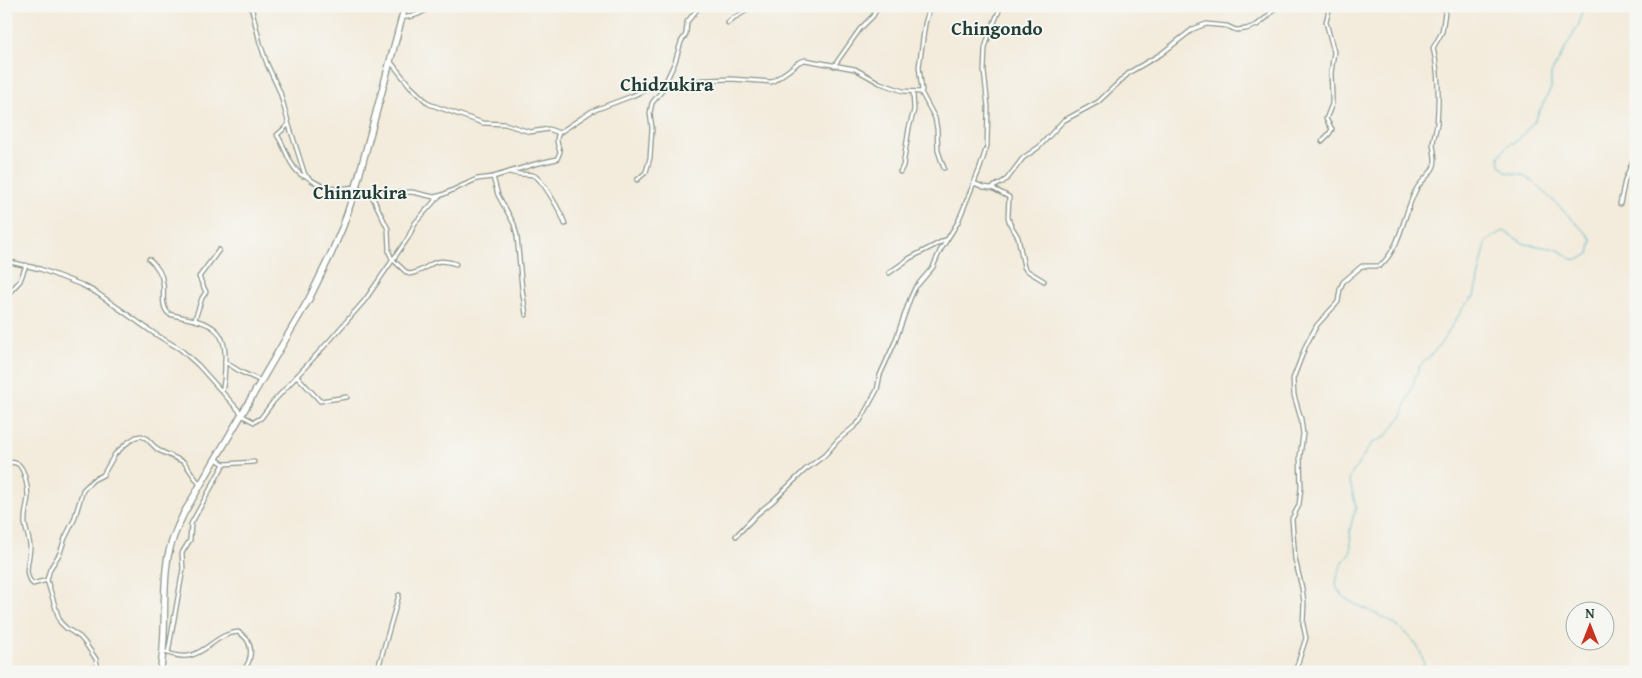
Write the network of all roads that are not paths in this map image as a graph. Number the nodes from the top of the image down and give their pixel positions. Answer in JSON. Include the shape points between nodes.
{"nodes":[{"id":1,"x":251,"y":6,"type":"edge"},
{"id":2,"x":405,"y":6,"type":"edge"},
{"id":3,"x":432,"y":6,"type":"edge"},
{"id":4,"x":700,"y":6,"type":"edge"},
{"id":5,"x":749,"y":6,"type":"edge"},
{"id":6,"x":878,"y":6,"type":"edge"},
{"id":7,"x":930,"y":6,"type":"edge"},
{"id":8,"x":1001,"y":6,"type":"edge"},
{"id":9,"x":1276,"y":6,"type":"edge"},
{"id":10,"x":1330,"y":6,"type":"edge"},
{"id":11,"x":1446,"y":6,"type":"edge"},
{"id":12,"x":402,"y":17,"type":"junction"},
{"id":13,"x":728,"y":23,"type":"dead end"},
{"id":14,"x":390,"y":60,"type":"junction"},
{"id":15,"x":834,"y":66,"type":"junction"},
{"id":16,"x":665,"y":82,"type":"junction"},
{"id":17,"x":913,"y":92,"type":"junction"},
{"id":18,"x":922,"y":92,"type":"junction"},
{"id":19,"x":289,"y":125,"type":"junction"},
{"id":20,"x":559,"y":133,"type":"junction"},
{"id":21,"x":1322,"y":141,"type":"dead end"},
{"id":22,"x":1636,"y":153,"type":"edge"},
{"id":23,"x":944,"y":168,"type":"dead end"},
{"id":24,"x":509,"y":172,"type":"junction"},
{"id":25,"x":900,"y":172,"type":"dead end"},
{"id":26,"x":305,"y":175,"type":"junction"},
{"id":27,"x":493,"y":177,"type":"junction"},
{"id":28,"x":637,"y":180,"type":"dead end"},
{"id":29,"x":974,"y":183,"type":"junction"},
{"id":30,"x":356,"y":187,"type":"junction"},
{"id":31,"x":991,"y":188,"type":"junction"},
{"id":32,"x":371,"y":194,"type":"junction"},
{"id":33,"x":438,"y":196,"type":"junction"},
{"id":34,"x":1620,"y":204,"type":"dead end"},
{"id":35,"x":566,"y":224,"type":"dead end"},
{"id":36,"x":948,"y":239,"type":"junction"},
{"id":37,"x":219,"y":250,"type":"dead end"},
{"id":38,"x":149,"y":259,"type":"dead end"},
{"id":39,"x":392,"y":259,"type":"junction"},
{"id":40,"x":6,"y":261,"type":"edge"},
{"id":41,"x":456,"y":264,"type":"dead end"},
{"id":42,"x":26,"y":265,"type":"junction"},
{"id":43,"x":889,"y":273,"type":"dead end"},
{"id":44,"x":1044,"y":281,"type":"dead end"},
{"id":45,"x":6,"y":296,"type":"edge"},
{"id":46,"x":526,"y":315,"type":"dead end"},
{"id":47,"x":194,"y":319,"type":"junction"},
{"id":48,"x":225,"y":362,"type":"junction"},
{"id":49,"x":297,"y":376,"type":"junction"},
{"id":50,"x":261,"y":381,"type":"junction"},
{"id":51,"x":222,"y":391,"type":"junction"},
{"id":52,"x":347,"y":397,"type":"dead end"},
{"id":53,"x":241,"y":414,"type":"junction"},
{"id":54,"x":216,"y":458,"type":"junction"},
{"id":55,"x":6,"y":462,"type":"edge"},
{"id":56,"x":254,"y":462,"type":"dead end"},
{"id":57,"x":224,"y":464,"type":"junction"},
{"id":58,"x":200,"y":485,"type":"junction"},
{"id":59,"x":736,"y":536,"type":"dead end"},
{"id":60,"x":47,"y":580,"type":"junction"},
{"id":61,"x":399,"y":595,"type":"dead end"},
{"id":62,"x":166,"y":652,"type":"junction"},
{"id":63,"x":100,"y":672,"type":"edge"},
{"id":64,"x":160,"y":672,"type":"edge"},
{"id":65,"x":242,"y":672,"type":"edge"},
{"id":66,"x":375,"y":672,"type":"edge"},
{"id":67,"x":1295,"y":672,"type":"edge"}],
"edges":[{"from":1,"to":19,"type":"street","via":[[260,43],[280,92]]},
{"from":2,"to":12,"type":"highway"},
{"from":3,"to":12,"type":"street","via":[[421,13]]},
{"from":4,"to":16,"type":"street","via":[[687,22],[686,34]]},
{"from":5,"to":13,"type":"street","via":[[742,15]]},
{"from":6,"to":15,"type":"street"},
{"from":7,"to":18,"type":"street","via":[[919,67]]},
{"from":8,"to":29,"type":"street","via":[[985,48],[987,146]]},
{"from":9,"to":31,"type":"street","via":[[1252,27],[1236,30],[1206,24],[1193,28],[1161,54],[1130,72],[1098,102],[1063,121],[1040,147],[1023,158],[1007,178]]},
{"from":10,"to":21,"type":"street","via":[[1326,22],[1334,56],[1332,104],[1326,121],[1332,129]]},
{"from":11,"to":67,"type":"street","via":[[1442,32],[1432,48],[1437,63],[1438,102],[1433,167],[1416,190],[1396,242],[1382,264],[1362,266],[1343,282],[1338,302],[1317,325],[1306,344],[1294,379],[1294,395],[1303,434],[1299,505],[1292,519],[1306,638]]},
{"from":12,"to":14,"type":"highway"},
{"from":14,"to":20,"type":"street","via":[[428,104],[484,123],[505,124],[530,132],[549,130]]},
{"from":14,"to":30,"type":"highway"},
{"from":15,"to":16,"type":"street","via":[[801,60],[772,82],[731,79]]},
{"from":15,"to":17,"type":"street","via":[[855,69],[880,83]]},
{"from":16,"to":20,"type":"street","via":[[592,111]]},
{"from":16,"to":28,"type":"street","via":[[650,108],[650,158],[646,172]]},
{"from":17,"to":18,"type":"street"},
{"from":17,"to":25,"type":"street","via":[[914,110]]},
{"from":18,"to":23,"type":"street","via":[[935,118],[938,151]]},
{"from":19,"to":26,"type":"street"},
{"from":19,"to":26,"type":"street","via":[[277,135],[296,171]]},
{"from":20,"to":24,"type":"street","via":[[556,138],[560,152],[557,159]]},
{"from":22,"to":34,"type":"street"},
{"from":24,"to":27,"type":"street"},
{"from":24,"to":35,"type":"street","via":[[538,178]]},
{"from":26,"to":30,"type":"street","via":[[322,186],[336,189]]},
{"from":27,"to":33,"type":"street","via":[[477,179]]},
{"from":27,"to":46,"type":"street","via":[[517,236]]},
{"from":29,"to":31,"type":"street"},
{"from":29,"to":36,"type":"street"},
{"from":30,"to":32,"type":"street"},
{"from":30,"to":50,"type":"highway","via":[[320,277]]},
{"from":31,"to":44,"type":"street","via":[[1009,197],[1008,217],[1018,237],[1024,267]]},
{"from":32,"to":33,"type":"street","via":[[412,192]]},
{"from":32,"to":39,"type":"street","via":[[388,229]]},
{"from":33,"to":39,"type":"street","via":[[415,223]]},
{"from":36,"to":43,"type":"street","via":[[910,258]]},
{"from":36,"to":59,"type":"street","via":[[910,299],[877,390],[860,421]]},
{"from":37,"to":47,"type":"street","via":[[199,276],[206,292]]},
{"from":38,"to":47,"type":"street","via":[[161,274],[166,311]]},
{"from":39,"to":41,"type":"street","via":[[409,274],[440,260]]},
{"from":39,"to":49,"type":"street","via":[[365,300]]},
{"from":40,"to":42,"type":"street"},
{"from":42,"to":45,"type":"street","via":[[20,281]]},
{"from":42,"to":51,"type":"street","via":[[97,293],[180,349]]},
{"from":47,"to":48,"type":"street","via":[[217,330],[223,339]]},
{"from":48,"to":50,"type":"street"},
{"from":48,"to":51,"type":"street"},
{"from":49,"to":52,"type":"street","via":[[320,401]]},
{"from":49,"to":53,"type":"street","via":[[259,420],[252,422]]},
{"from":50,"to":53,"type":"highway"},
{"from":51,"to":53,"type":"street"},
{"from":53,"to":54,"type":"highway"},
{"from":54,"to":57,"type":"street"},
{"from":54,"to":58,"type":"highway"},
{"from":55,"to":60,"type":"street","via":[[20,466],[28,495],[25,522],[30,545],[28,577],[33,584]]},
{"from":56,"to":57,"type":"street"},
{"from":57,"to":62,"type":"street","via":[[191,524],[190,540],[182,553],[183,569]]},
{"from":58,"to":60,"type":"street","via":[[184,462],[158,450],[146,438],[136,437],[115,454],[103,475],[83,490],[74,520]]},
{"from":58,"to":62,"type":"highway","via":[[177,528],[168,557]]},
{"from":60,"to":63,"type":"street","via":[[60,622],[85,642]]},
{"from":61,"to":66,"type":"street"},
{"from":62,"to":64,"type":"highway"},
{"from":62,"to":65,"type":"street","via":[[180,656],[197,654],[238,632],[248,639],[251,646],[247,666]]}]}
